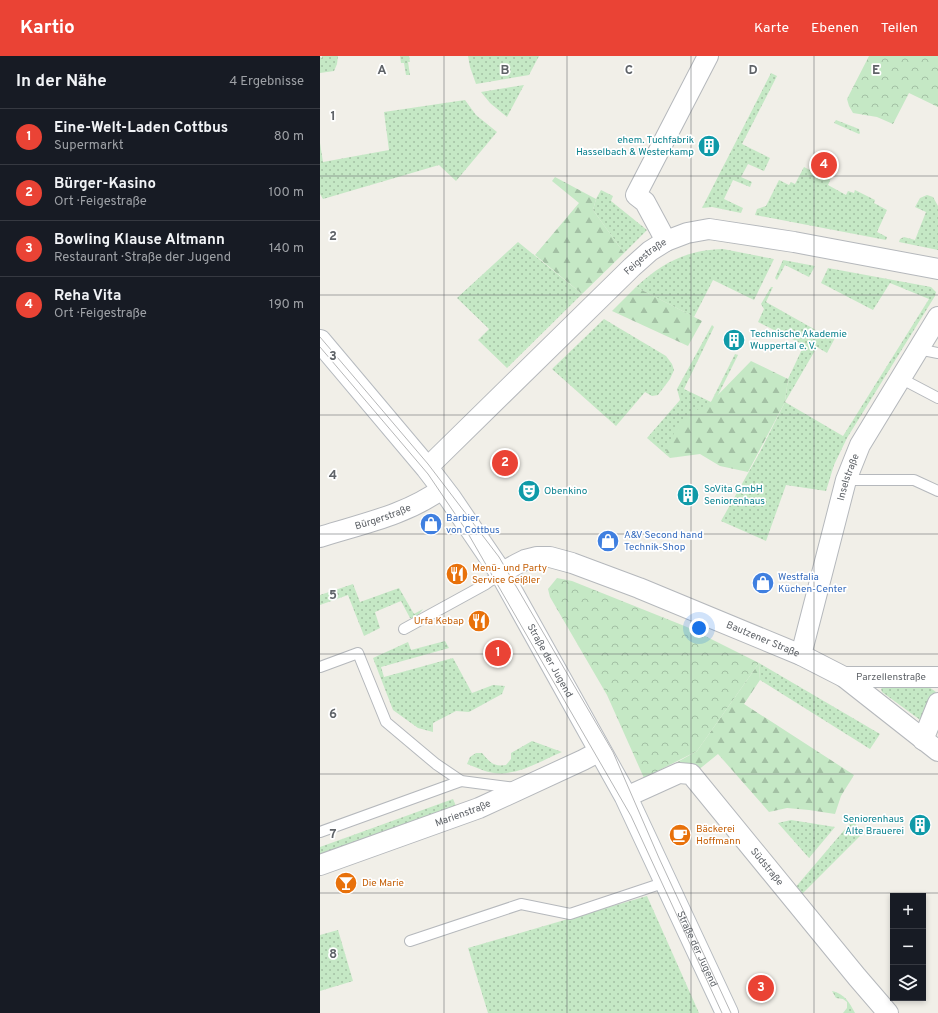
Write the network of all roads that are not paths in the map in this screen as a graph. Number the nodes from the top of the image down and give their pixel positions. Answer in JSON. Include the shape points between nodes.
{"nodes":[{"id":1,"x":708,"y":56,"type":"edge"},
{"id":2,"x":666,"y":241,"type":"junction"},
{"id":3,"x":938,"y":269,"type":"edge"},
{"id":4,"x":938,"y":317,"type":"edge"},
{"id":5,"x":320,"y":341,"type":"edge"},
{"id":6,"x":918,"y":349,"type":"junction"},
{"id":7,"x":938,"y":353,"type":"edge"},
{"id":8,"x":900,"y":378,"type":"junction"},
{"id":9,"x":938,"y":398,"type":"edge"},
{"id":10,"x":427,"y":468,"type":"junction"},
{"id":11,"x":846,"y":480,"type":"junction"},
{"id":12,"x":443,"y":488,"type":"junction"},
{"id":13,"x":938,"y":490,"type":"edge"},
{"id":14,"x":320,"y":537,"type":"edge"},
{"id":15,"x":501,"y":573,"type":"junction"},
{"id":16,"x":404,"y":629,"type":"dead end"},
{"id":17,"x":801,"y":655,"type":"junction"},
{"id":18,"x":320,"y":667,"type":"edge"},
{"id":19,"x":938,"y":676,"type":"edge"},
{"id":20,"x":844,"y":678,"type":"junction"},
{"id":21,"x":938,"y":703,"type":"edge"},
{"id":22,"x":931,"y":745,"type":"edge"},
{"id":23,"x":592,"y":756,"type":"junction"},
{"id":24,"x":461,"y":781,"type":"junction"},
{"id":25,"x":520,"y":789,"type":"junction"},
{"id":26,"x":626,"y":797,"type":"junction"},
{"id":27,"x":320,"y":832,"type":"edge"},
{"id":28,"x":320,"y":865,"type":"edge"},
{"id":29,"x":666,"y":882,"type":"junction"},
{"id":30,"x":410,"y":941,"type":"dead end"},
{"id":31,"x":726,"y":1013,"type":"edge"},
{"id":32,"x":888,"y":1013,"type":"edge"}],
"edges":[{"from":1,"to":2,"type":"street","via":[[636,195],[645,202]]},
{"from":2,"to":3,"type":"street","name":"Feigestraße","via":[[687,233],[709,229],[801,243]]},
{"from":2,"to":10,"type":"street","name":"Feigestraße","via":[[632,267]]},
{"from":4,"to":6,"type":"street","name":"Inselstraße"},
{"from":5,"to":10,"type":"main road","name":"Straße der Jugend"},
{"from":6,"to":7,"type":"lane"},
{"from":6,"to":8,"type":"street","name":"Inselstraße"},
{"from":8,"to":9,"type":"lane"},
{"from":8,"to":11,"type":"street","name":"Inselstraße","via":[[860,445]]},
{"from":10,"to":12,"type":"main road","name":"Straße der Jugend"},
{"from":11,"to":13,"type":"lane","via":[[914,480]]},
{"from":11,"to":17,"type":"street","name":"Inselstraße"},
{"from":12,"to":14,"type":"street","name":"Bürgerstraße","via":[[415,506]]},
{"from":12,"to":15,"type":"main road","name":"Straße der Jugend"},
{"from":15,"to":16,"type":"lane","via":[[486,584]]},
{"from":15,"to":17,"type":"street","name":"Bautzener Straße","via":[[536,557],[550,557],[572,563]]},
{"from":15,"to":23,"type":"main road","name":"Straße der Jugend"},
{"from":17,"to":20,"type":"street","name":"Bautzener Straße"},
{"from":18,"to":24,"type":"lane","via":[[358,653],[386,722],[436,764]]},
{"from":19,"to":20,"type":"street","name":"Parzellenstraße"},
{"from":20,"to":22,"type":"street","name":"Bautzener Straße"},
{"from":21,"to":22,"type":"street"},
{"from":23,"to":25,"type":"street","name":"Marienstraße"},
{"from":23,"to":26,"type":"main road","name":"Straße der Jugend"},
{"from":24,"to":25,"type":"lane"},
{"from":24,"to":27,"type":"lane"},
{"from":25,"to":28,"type":"street","name":"Marienstraße","via":[[479,808]]},
{"from":26,"to":29,"type":"main road","name":"Straße der Jugend"},
{"from":26,"to":32,"type":"street","name":"Südstraße","via":[[679,773],[691,774]]},
{"from":29,"to":30,"type":"lane","via":[[570,914],[521,904]]},
{"from":29,"to":31,"type":"main road","name":"Straße der Jugend"}]}
